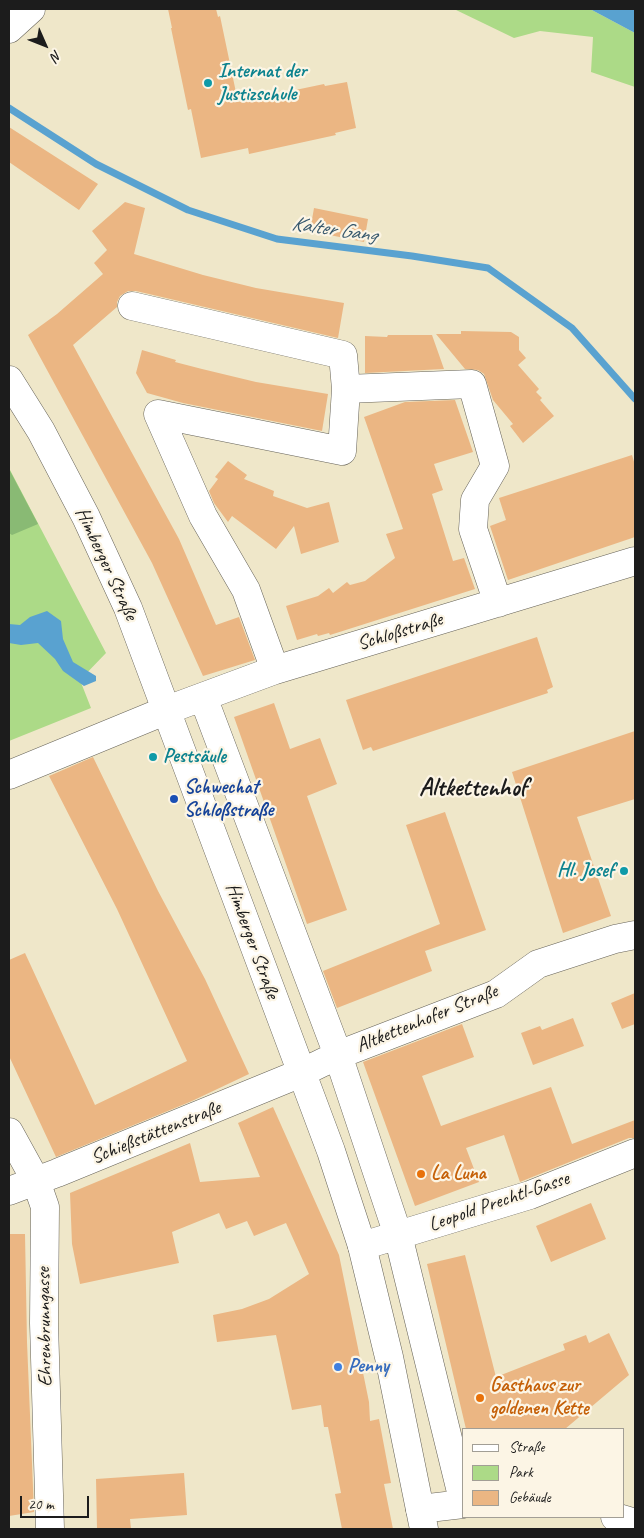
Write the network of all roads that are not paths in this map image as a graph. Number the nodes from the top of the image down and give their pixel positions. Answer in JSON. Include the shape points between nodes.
{"nodes":[{"id":1,"x":31,"y":9,"type":"edge"},
{"id":2,"x":9,"y":28,"type":"edge"},
{"id":3,"x":132,"y":306,"type":"dead end"},
{"id":4,"x":9,"y":380,"type":"edge"},
{"id":5,"x":346,"y":389,"type":"junction"},
{"id":6,"x":635,"y":561,"type":"edge"},
{"id":7,"x":498,"y":603,"type":"junction"},
{"id":8,"x":275,"y":670,"type":"junction"},
{"id":9,"x":204,"y":697,"type":"junction"},
{"id":10,"x":167,"y":710,"type":"junction"},
{"id":11,"x":9,"y":775,"type":"edge"},
{"id":12,"x":635,"y":934,"type":"edge"},
{"id":13,"x":338,"y":1055,"type":"junction"},
{"id":14,"x":301,"y":1073,"type":"junction"},
{"id":15,"x":9,"y":1132,"type":"edge"},
{"id":16,"x":635,"y":1152,"type":"edge"},
{"id":17,"x":36,"y":1182,"type":"junction"},
{"id":18,"x":9,"y":1191,"type":"edge"},
{"id":19,"x":398,"y":1235,"type":"junction"},
{"id":20,"x":362,"y":1246,"type":"junction"},
{"id":21,"x":462,"y":1496,"type":"edge"},
{"id":22,"x":462,"y":1504,"type":"edge"},
{"id":23,"x":618,"y":1518,"type":"edge"},
{"id":24,"x":422,"y":1519,"type":"edge"},
{"id":25,"x":635,"y":1523,"type":"edge"},
{"id":26,"x":50,"y":1529,"type":"edge"}],
"edges":[{"from":1,"to":2,"type":"street"},
{"from":3,"to":5,"type":"street","via":[[343,355]]},
{"from":4,"to":10,"type":"street","name":"Himberger Straße","via":[[41,430],[86,516],[128,608]]},
{"from":5,"to":7,"type":"street","via":[[472,384],[495,466],[475,500],[473,529]]},
{"from":5,"to":8,"type":"street","via":[[342,451],[158,414],[203,516],[246,590]]},
{"from":6,"to":7,"type":"street","name":"Schloßstraße"},
{"from":7,"to":8,"type":"street","name":"Schloßstraße"},
{"from":8,"to":9,"type":"street","name":"Schloßstraße"},
{"from":9,"to":10,"type":"street","name":"Schloßstraße"},
{"from":9,"to":13,"type":"street"},
{"from":10,"to":11,"type":"street","name":"Schloßstraße"},
{"from":10,"to":14,"type":"street","name":"Himberger Straße"},
{"from":12,"to":13,"type":"street","name":"Altkettenhofer Straße","via":[[538,964],[496,994]]},
{"from":13,"to":14,"type":"street","name":"Altkettenhofer Straße"},
{"from":13,"to":19,"type":"street"},
{"from":14,"to":17,"type":"street","name":"Schießstättenstraße"},
{"from":14,"to":20,"type":"street","name":"Himberger Straße"},
{"from":15,"to":17,"type":"street","name":"Ehrenbrunngasse"},
{"from":16,"to":19,"type":"street","name":"Leopold Prechtl-Gasse","via":[[530,1195]]},
{"from":17,"to":18,"type":"street","name":"Schießstättenstraße"},
{"from":17,"to":26,"type":"street","name":"Ehrenbrunngasse","via":[[45,1207],[44,1323]]},
{"from":19,"to":20,"type":"street","name":"Leopold Prechtl-Gasse"},
{"from":19,"to":21,"type":"street"},
{"from":20,"to":24,"type":"street","name":"Himberger Straße"},
{"from":22,"to":24,"type":"street"},
{"from":23,"to":25,"type":"street"}]}
